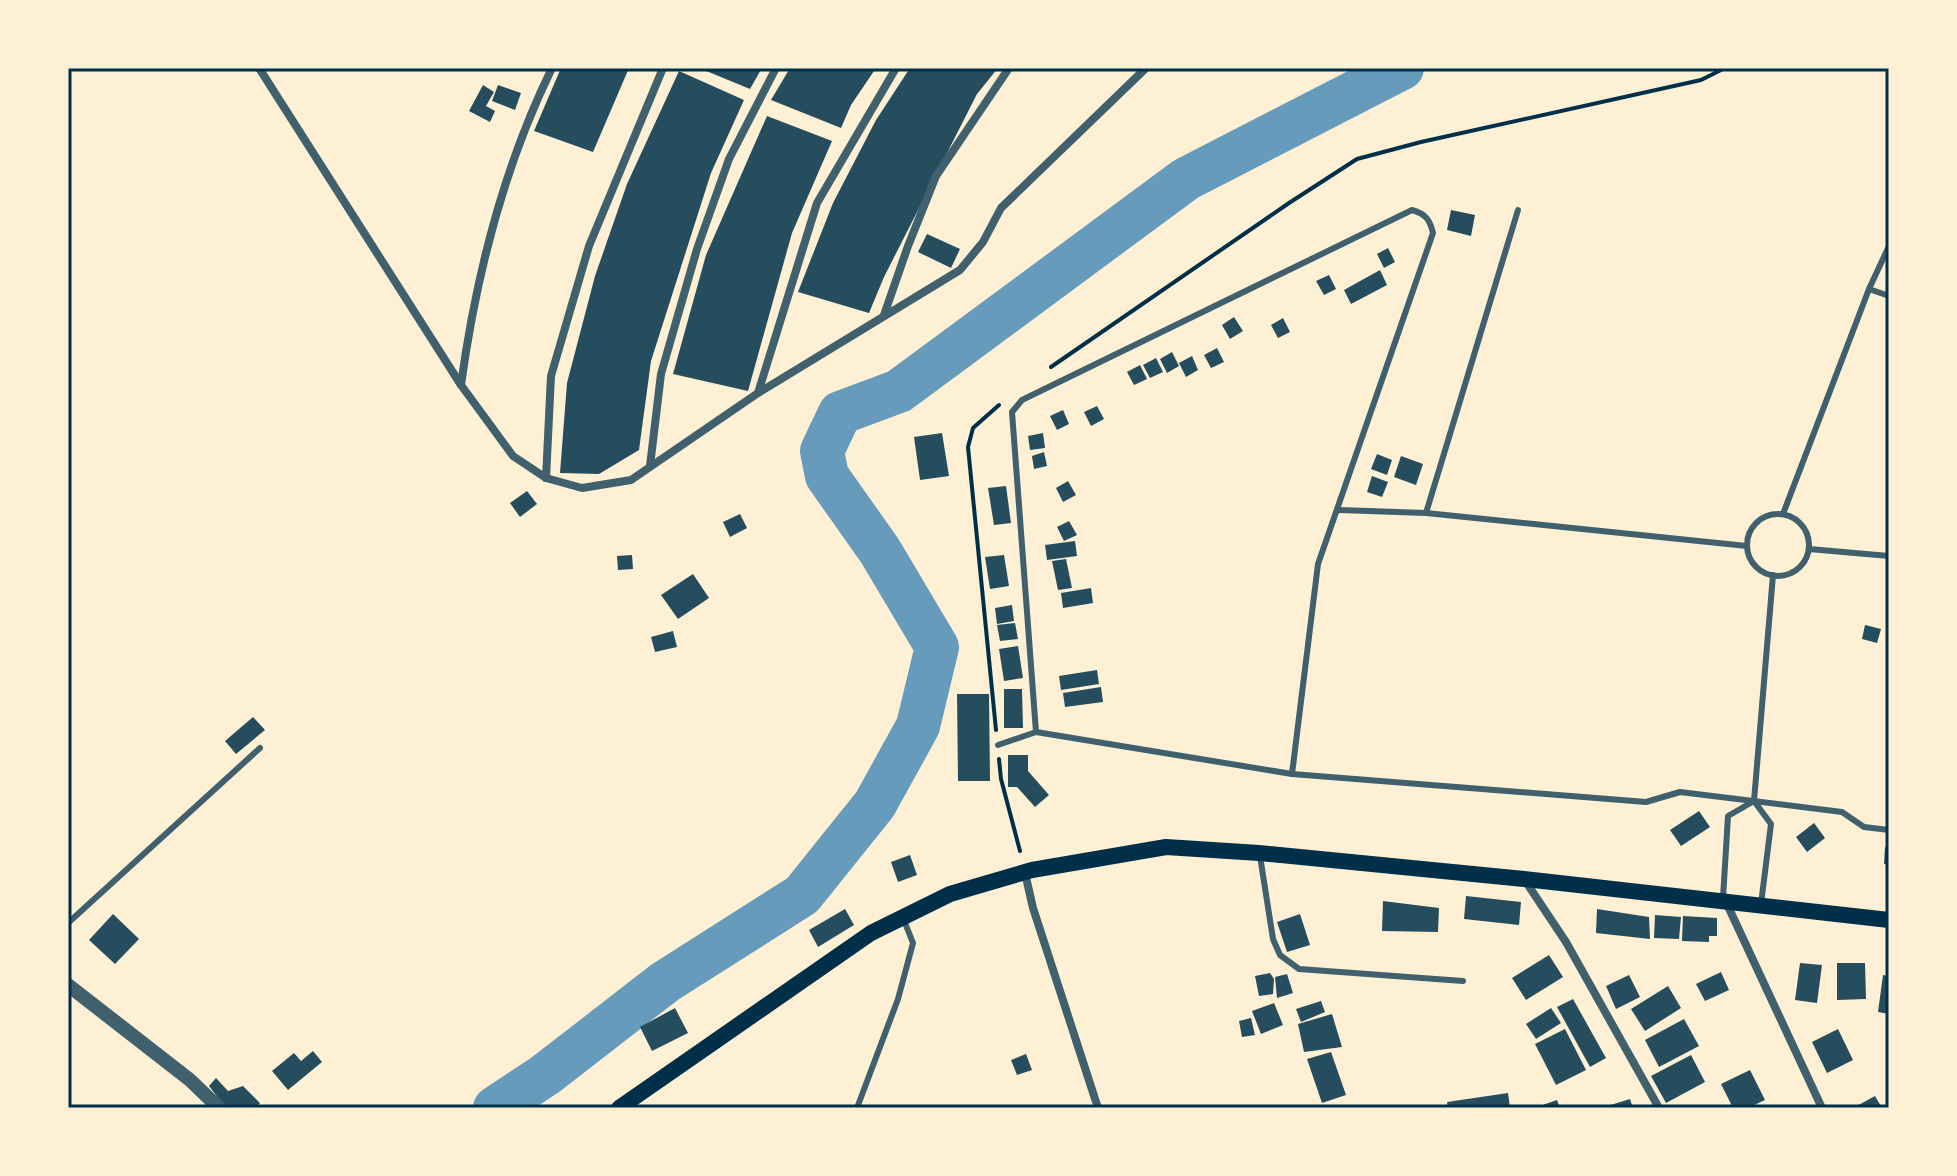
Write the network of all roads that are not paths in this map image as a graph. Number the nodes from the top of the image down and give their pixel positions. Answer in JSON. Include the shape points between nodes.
{"nodes":[{"id":1,"x":259,"y":68,"type":"edge"},
{"id":2,"x":552,"y":68,"type":"edge"},
{"id":3,"x":663,"y":68,"type":"edge"},
{"id":4,"x":776,"y":68,"type":"edge"},
{"id":5,"x":896,"y":68,"type":"edge"},
{"id":6,"x":1009,"y":68,"type":"edge"},
{"id":7,"x":1146,"y":68,"type":"edge"},
{"id":8,"x":1518,"y":210,"type":"dead end"},
{"id":9,"x":1889,"y":246,"type":"edge"},
{"id":10,"x":1869,"y":289,"type":"junction"},
{"id":11,"x":1889,"y":296,"type":"edge"},
{"id":12,"x":884,"y":316,"type":"junction"},
{"id":13,"x":461,"y":385,"type":"junction"},
{"id":14,"x":758,"y":393,"type":"junction"},
{"id":15,"x":650,"y":466,"type":"junction"},
{"id":16,"x":546,"y":478,"type":"junction"},
{"id":17,"x":1339,"y":510,"type":"junction"},
{"id":18,"x":1426,"y":513,"type":"junction"},
{"id":19,"x":1783,"y":514,"type":"junction"},
{"id":20,"x":1747,"y":546,"type":"junction"},
{"id":21,"x":1809,"y":549,"type":"junction"},
{"id":22,"x":1889,"y":556,"type":"edge"},
{"id":23,"x":1773,"y":575,"type":"junction"},
{"id":24,"x":1036,"y":732,"type":"junction"},
{"id":25,"x":998,"y":745,"type":"road end"},
{"id":26,"x":260,"y":748,"type":"dead end"},
{"id":27,"x":1292,"y":774,"type":"junction"},
{"id":28,"x":1754,"y":801,"type":"junction"},
{"id":29,"x":1889,"y":830,"type":"edge"},
{"id":30,"x":1259,"y":853,"type":"junction"},
{"id":31,"x":1025,"y":873,"type":"junction"},
{"id":32,"x":1524,"y":879,"type":"junction"},
{"id":33,"x":1724,"y":901,"type":"junction"},
{"id":34,"x":1761,"y":904,"type":"junction"},
{"id":35,"x":903,"y":918,"type":"junction"},
{"id":36,"x":1889,"y":920,"type":"edge"},
{"id":37,"x":68,"y":923,"type":"edge"},
{"id":38,"x":1463,"y":981,"type":"dead end"},
{"id":39,"x":68,"y":985,"type":"edge"},
{"id":40,"x":219,"y":1108,"type":"edge"},
{"id":41,"x":619,"y":1108,"type":"edge"},
{"id":42,"x":857,"y":1108,"type":"edge"},
{"id":43,"x":1098,"y":1108,"type":"edge"},
{"id":44,"x":1659,"y":1108,"type":"edge"},
{"id":45,"x":1822,"y":1108,"type":"edge"}],
"edges":[{"from":1,"to":13,"type":"street"},
{"from":2,"to":13,"type":"street","via":[[490,230]]},
{"from":3,"to":16,"type":"street","via":[[589,246],[551,376]]},
{"from":4,"to":15,"type":"street","via":[[729,159],[697,249],[661,374]]},
{"from":5,"to":14,"type":"street","via":[[817,203]]},
{"from":6,"to":12,"type":"street","via":[[936,176]]},
{"from":7,"to":12,"type":"street","via":[[1001,208],[960,270]]},
{"from":8,"to":18,"type":"lane"},
{"from":9,"to":10,"type":"lane"},
{"from":10,"to":11,"type":"lane"},
{"from":10,"to":19,"type":"lane"},
{"from":12,"to":14,"type":"street"},
{"from":13,"to":16,"type":"street","via":[[513,456]]},
{"from":14,"to":15,"type":"street"},
{"from":15,"to":16,"type":"street","via":[[631,480],[582,488]]},
{"from":17,"to":18,"type":"lane"},
{"from":17,"to":24,"type":"lane","via":[[1433,233],[1425,215],[1412,210],[1022,400],[1012,412]]},
{"from":17,"to":27,"type":"lane","via":[[1318,564]]},
{"from":18,"to":20,"type":"lane"},
{"from":19,"to":20,"type":"lane","via":[[1762,517],[1754,524]]},
{"from":19,"to":21,"type":"lane","via":[[1800,523]]},
{"from":20,"to":23,"type":"lane","via":[[1755,566]]},
{"from":21,"to":22,"type":"lane"},
{"from":21,"to":23,"type":"lane","via":[[1794,571]]},
{"from":23,"to":28,"type":"lane"},
{"from":24,"to":25,"type":"lane"},
{"from":24,"to":27,"type":"lane"},
{"from":26,"to":37,"type":"lane"},
{"from":27,"to":28,"type":"lane","via":[[1646,802],[1680,792]]},
{"from":28,"to":29,"type":"lane","via":[[1842,812],[1864,827]]},
{"from":28,"to":33,"type":"lane","via":[[1728,816]]},
{"from":28,"to":34,"type":"lane","via":[[1771,824]]},
{"from":30,"to":31,"type":"main road","via":[[1166,847]]},
{"from":30,"to":32,"type":"main road"},
{"from":30,"to":38,"type":"lane","via":[[1273,939],[1280,955],[1299,969]]},
{"from":31,"to":35,"type":"main road","via":[[950,894]]},
{"from":31,"to":43,"type":"street"},
{"from":32,"to":33,"type":"main road"},
{"from":32,"to":44,"type":"street","via":[[1566,942]]},
{"from":33,"to":34,"type":"main road"},
{"from":33,"to":45,"type":"street"},
{"from":34,"to":36,"type":"main road"},
{"from":35,"to":41,"type":"main road","via":[[871,933]]},
{"from":35,"to":42,"type":"lane","via":[[913,943]]},
{"from":39,"to":40,"type":"street"}]}
